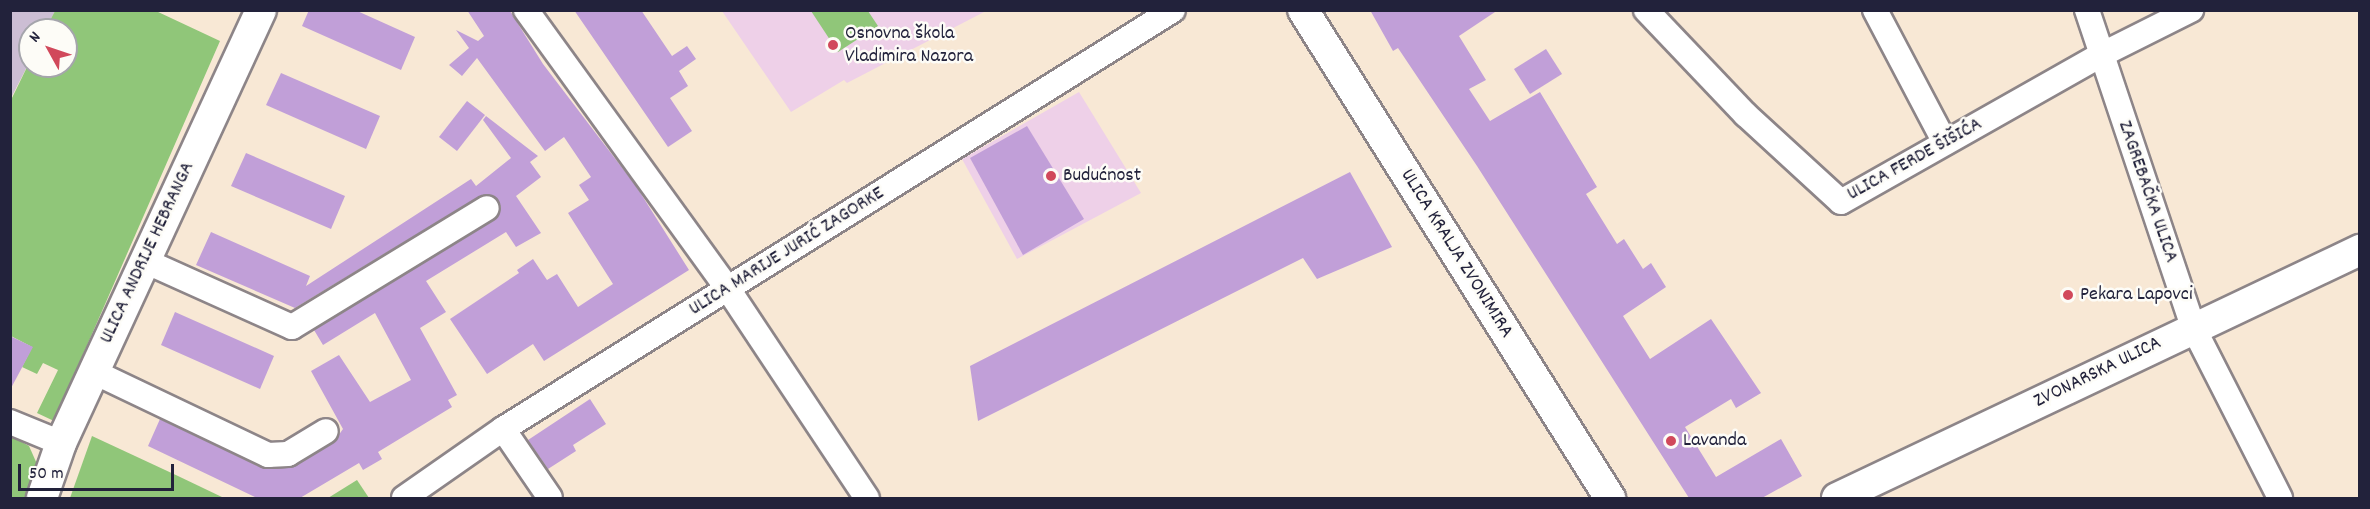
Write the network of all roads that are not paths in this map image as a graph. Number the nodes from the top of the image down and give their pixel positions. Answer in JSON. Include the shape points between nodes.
{"nodes":[{"id":1,"x":261,"y":10,"type":"edge"},
{"id":2,"x":526,"y":10,"type":"edge"},
{"id":3,"x":1173,"y":10,"type":"edge"},
{"id":4,"x":1303,"y":10,"type":"edge"},
{"id":5,"x":1647,"y":10,"type":"edge"},
{"id":6,"x":1875,"y":10,"type":"edge"},
{"id":7,"x":2087,"y":10,"type":"edge"},
{"id":8,"x":2191,"y":10,"type":"edge"},
{"id":9,"x":2101,"y":55,"type":"junction"},
{"id":10,"x":1945,"y":143,"type":"junction"},
{"id":11,"x":487,"y":208,"type":"dead end"},
{"id":12,"x":2360,"y":249,"type":"edge"},
{"id":13,"x":145,"y":261,"type":"junction"},
{"id":14,"x":728,"y":289,"type":"junction"},
{"id":15,"x":2193,"y":327,"type":"junction"},
{"id":16,"x":94,"y":372,"type":"junction"},
{"id":17,"x":10,"y":422,"type":"edge"},
{"id":18,"x":503,"y":429,"type":"junction"},
{"id":19,"x":326,"y":431,"type":"dead end"},
{"id":20,"x":61,"y":443,"type":"junction"},
{"id":21,"x":42,"y":498,"type":"edge"},
{"id":22,"x":404,"y":498,"type":"edge"},
{"id":23,"x":550,"y":498,"type":"edge"},
{"id":24,"x":867,"y":498,"type":"edge"},
{"id":25,"x":1610,"y":498,"type":"edge"},
{"id":26,"x":1837,"y":498,"type":"edge"},
{"id":27,"x":2280,"y":498,"type":"edge"}],
"edges":[{"from":1,"to":13,"type":"main road","name":"ULICA ANDRIJE HEBRANGA"},
{"from":2,"to":14,"type":"street"},
{"from":3,"to":14,"type":"street","name":"ULICA MARIJE JURIĆ ZAGORKE"},
{"from":4,"to":25,"type":"main road","name":"ULICA KRALJA ZVONIMIRA"},
{"from":5,"to":10,"type":"street","name":"ULICA FERDE ŠIŠIĆA","via":[[1745,114],[1841,202]]},
{"from":6,"to":10,"type":"street"},
{"from":7,"to":9,"type":"street","name":"ZAGREBAČKA ULICA"},
{"from":8,"to":9,"type":"street","name":"ULICA FERDE ŠIŠIĆA"},
{"from":9,"to":10,"type":"street","name":"ULICA FERDE ŠIŠIĆA"},
{"from":9,"to":15,"type":"street","name":"ZAGREBAČKA ULICA"},
{"from":11,"to":13,"type":"street","via":[[300,326],[287,328]]},
{"from":12,"to":15,"type":"main road","name":"ZVONARSKA ULICA"},
{"from":13,"to":16,"type":"main road","name":"ULICA ANDRIJE HEBRANGA"},
{"from":14,"to":18,"type":"street","name":"ULICA MARIJE JURIĆ ZAGORKE"},
{"from":14,"to":24,"type":"street"},
{"from":15,"to":26,"type":"main road","name":"ZVONARSKA ULICA"},
{"from":15,"to":27,"type":"street","name":"ZAGREBAČKA ULICA"},
{"from":16,"to":19,"type":"street","via":[[268,455],[288,453]]},
{"from":16,"to":20,"type":"main road","name":"ULICA ANDRIJE HEBRANGA"},
{"from":17,"to":20,"type":"street"},
{"from":18,"to":22,"type":"street","name":"ULICA MARIJE JURIĆ ZAGORKE"},
{"from":18,"to":23,"type":"street"},
{"from":20,"to":21,"type":"main road","name":"ULICA ANDRIJE HEBRANGA"}]}
